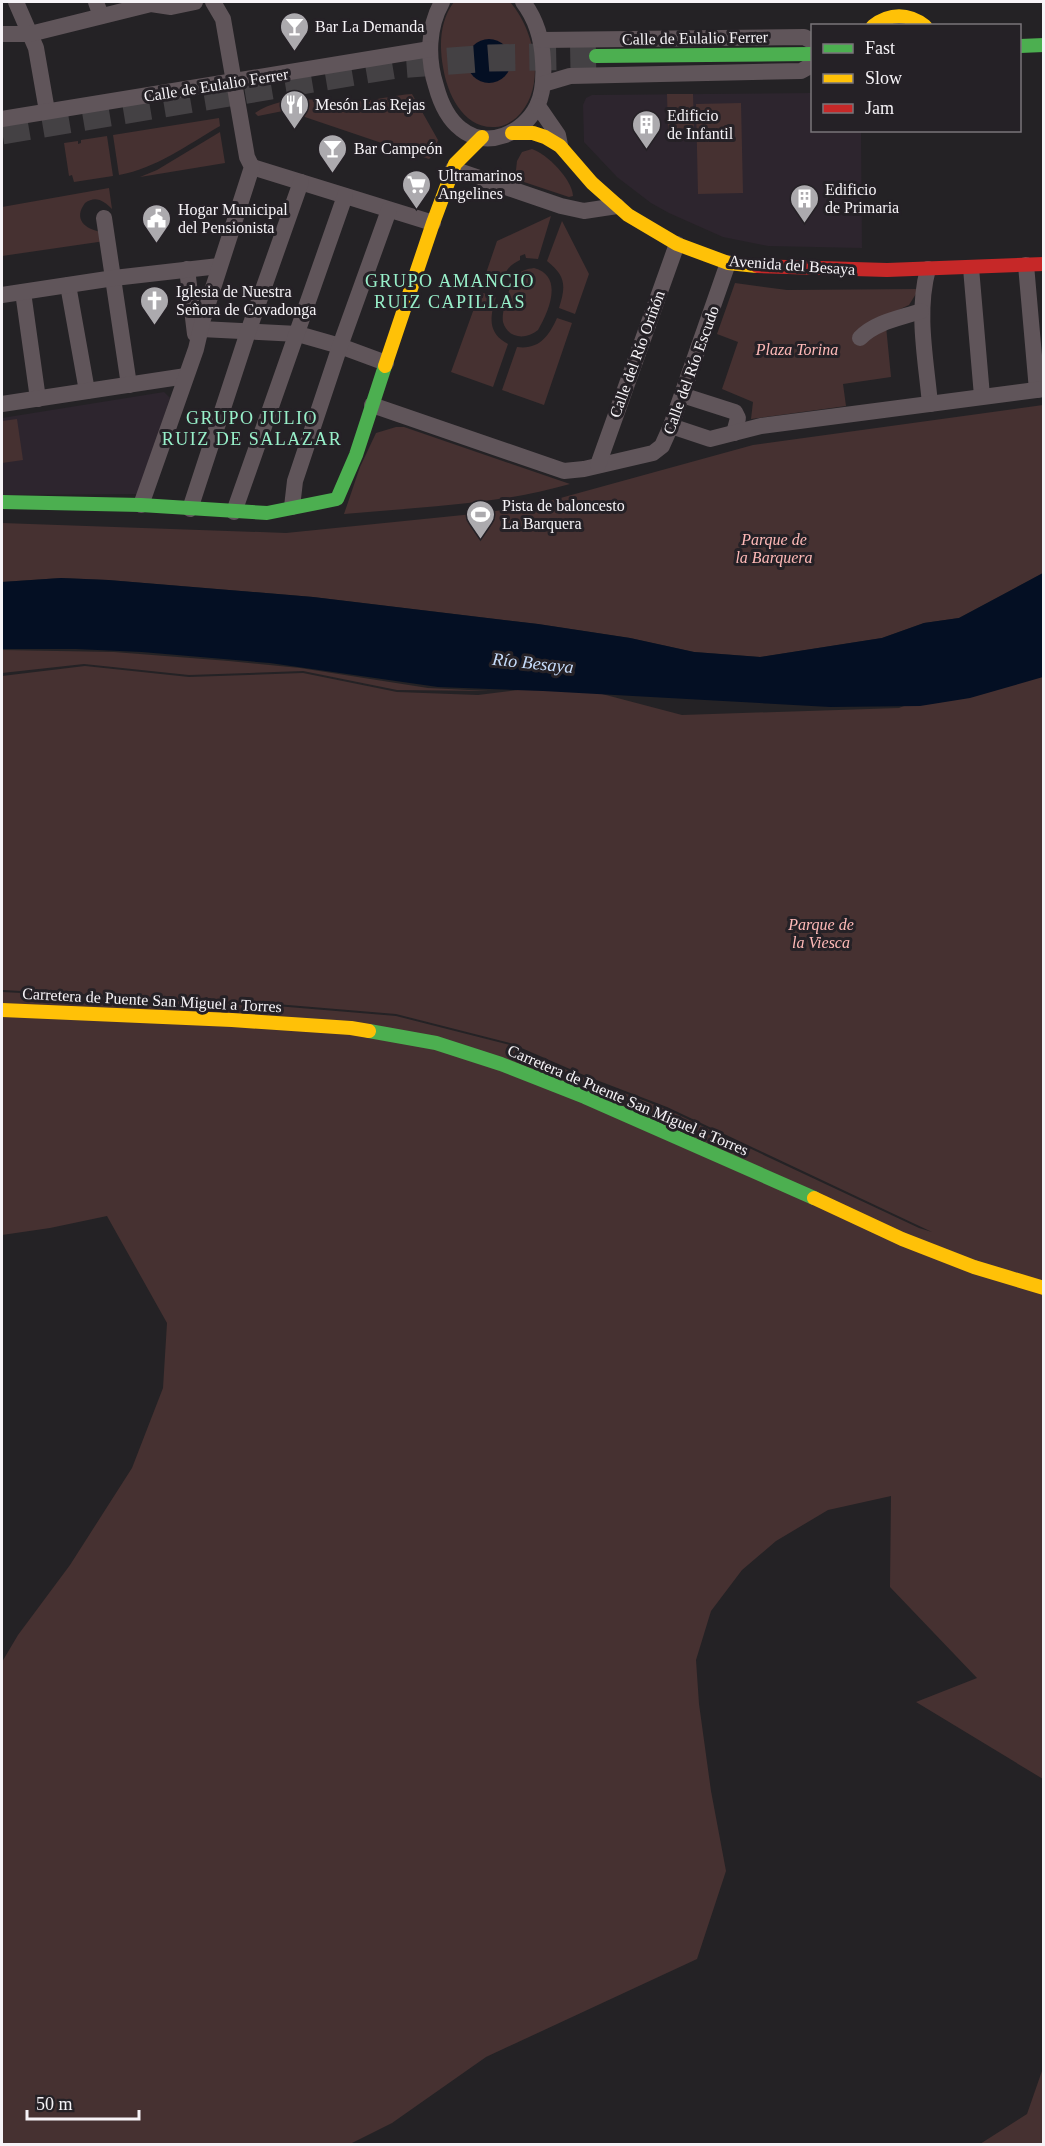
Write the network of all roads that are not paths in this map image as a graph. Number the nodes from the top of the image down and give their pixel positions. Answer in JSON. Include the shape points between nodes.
{"nodes":[{"id":1,"x":16,"y":2,"type":"edge"},
{"id":2,"x":195,"y":2,"type":"edge"},
{"id":3,"x":213,"y":2,"type":"edge"},
{"id":4,"x":227,"y":2,"type":"edge"},
{"id":5,"x":442,"y":2,"type":"edge"},
{"id":6,"x":523,"y":2,"type":"edge"},
{"id":7,"x":152,"y":3,"type":"edge"},
{"id":8,"x":99,"y":9,"type":"edge"},
{"id":9,"x":223,"y":19,"type":"junction"},
{"id":10,"x":876,"y":24,"type":"edge"},
{"id":11,"x":922,"y":24,"type":"edge"},
{"id":12,"x":2,"y":34,"type":"edge"},
{"id":13,"x":30,"y":34,"type":"junction"},
{"id":14,"x":541,"y":40,"type":"junction"},
{"id":15,"x":811,"y":40,"type":"edge"},
{"id":16,"x":1044,"y":45,"type":"edge"},
{"id":17,"x":1021,"y":46,"type":"edge"},
{"id":18,"x":430,"y":49,"type":"junction"},
{"id":19,"x":811,"y":54,"type":"edge"},
{"id":20,"x":596,"y":56,"type":"tunnel mouth"},
{"id":21,"x":1021,"y":58,"type":"edge"},
{"id":22,"x":1044,"y":58,"type":"edge"},
{"id":23,"x":811,"y":66,"type":"edge"},
{"id":24,"x":234,"y":82,"type":"junction"},
{"id":25,"x":543,"y":84,"type":"junction"},
{"id":26,"x":538,"y":106,"type":"junction"},
{"id":27,"x":47,"y":111,"type":"junction"},
{"id":28,"x":2,"y":119,"type":"edge"},
{"id":29,"x":457,"y":125,"type":"junction"},
{"id":30,"x":512,"y":133,"type":"junction"},
{"id":31,"x":482,"y":137,"type":"junction"},
{"id":32,"x":560,"y":146,"type":"junction"},
{"id":33,"x":252,"y":166,"type":"junction"},
{"id":34,"x":454,"y":167,"type":"junction"},
{"id":35,"x":301,"y":182,"type":"junction"},
{"id":36,"x":345,"y":196,"type":"junction"},
{"id":37,"x":617,"y":206,"type":"junction"},
{"id":38,"x":389,"y":210,"type":"junction"},
{"id":39,"x":104,"y":218,"type":"dead end"},
{"id":40,"x":433,"y":224,"type":"junction"},
{"id":41,"x":677,"y":244,"type":"junction"},
{"id":42,"x":728,"y":263,"type":"junction"},
{"id":43,"x":1044,"y":264,"type":"edge"},
{"id":44,"x":1026,"y":265,"type":"junction"},
{"id":45,"x":219,"y":266,"type":"junction"},
{"id":46,"x":971,"y":268,"type":"junction"},
{"id":47,"x":187,"y":269,"type":"junction"},
{"id":48,"x":928,"y":270,"type":"junction"},
{"id":49,"x":114,"y":278,"type":"junction"},
{"id":50,"x":68,"y":285,"type":"junction"},
{"id":51,"x":22,"y":292,"type":"junction"},
{"id":52,"x":2,"y":295,"type":"edge"},
{"id":53,"x":921,"y":311,"type":"junction"},
{"id":54,"x":201,"y":329,"type":"junction"},
{"id":55,"x":248,"y":332,"type":"junction"},
{"id":56,"x":298,"y":334,"type":"junction"},
{"id":57,"x":860,"y":338,"type":"dead end"},
{"id":58,"x":340,"y":346,"type":"junction"},
{"id":59,"x":196,"y":349,"type":"junction"},
{"id":60,"x":386,"y":363,"type":"junction"},
{"id":61,"x":186,"y":376,"type":"junction"},
{"id":62,"x":129,"y":384,"type":"junction"},
{"id":63,"x":1040,"y":390,"type":"edge"},
{"id":64,"x":87,"y":391,"type":"junction"},
{"id":65,"x":682,"y":395,"type":"junction"},
{"id":66,"x":982,"y":396,"type":"junction"},
{"id":67,"x":38,"y":399,"type":"junction"},
{"id":68,"x":2,"y":404,"type":"edge"},
{"id":69,"x":930,"y":404,"type":"junction"},
{"id":70,"x":372,"y":405,"type":"junction"},
{"id":71,"x":670,"y":426,"type":"junction"},
{"id":72,"x":734,"y":433,"type":"junction"},
{"id":73,"x":598,"y":465,"type":"junction"},
{"id":74,"x":2,"y":502,"type":"edge"},
{"id":75,"x":141,"y":505,"type":"junction"},
{"id":76,"x":292,"y":507,"type":"junction"},
{"id":77,"x":190,"y":509,"type":"junction"},
{"id":78,"x":234,"y":512,"type":"junction"},
{"id":79,"x":2,"y":1010,"type":"edge"},
{"id":80,"x":1044,"y":1288,"type":"edge"}],
"edges":[{"from":1,"to":13,"type":"street"},
{"from":2,"to":7,"type":"street","via":[[171,7]]},
{"from":3,"to":9,"type":"street"},
{"from":4,"to":9,"type":"street"},
{"from":5,"to":18,"type":"street","via":[[432,28]]},
{"from":6,"to":14,"type":"street"},
{"from":7,"to":8,"type":"street"},
{"from":8,"to":13,"type":"street"},
{"from":9,"to":24,"type":"street"},
{"from":10,"to":11,"type":"street","via":[[899,15]]},
{"from":12,"to":13,"type":"street"},
{"from":13,"to":27,"type":"street"},
{"from":14,"to":15,"type":"street","name":"Calle de Eulalio Ferrer","via":[[804,37]]},
{"from":14,"to":25,"type":"street"},
{"from":16,"to":17,"type":"street"},
{"from":18,"to":24,"type":"street","name":"Calle de Eulalio Ferrer"},
{"from":18,"to":29,"type":"street","via":[[437,91]]},
{"from":19,"to":20,"type":"street","name":"Calle de Eulalio Ferrer"},
{"from":21,"to":22,"type":"street"},
{"from":23,"to":25,"type":"street","via":[[801,71],[570,75]]},
{"from":24,"to":27,"type":"street","name":"Calle de Eulalio Ferrer"},
{"from":24,"to":33,"type":"street","via":[[247,157]]},
{"from":25,"to":26,"type":"street"},
{"from":26,"to":30,"type":"street"},
{"from":26,"to":32,"type":"street","via":[[558,135]]},
{"from":27,"to":28,"type":"street","name":"Calle de Eulalio Ferrer"},
{"from":29,"to":31,"type":"street"},
{"from":29,"to":34,"type":"street"},
{"from":30,"to":31,"type":"street"},
{"from":30,"to":32,"type":"street","via":[[539,134]]},
{"from":31,"to":34,"type":"street"},
{"from":32,"to":37,"type":"street","name":"Avenida del Besaya"},
{"from":33,"to":35,"type":"street"},
{"from":33,"to":45,"type":"street"},
{"from":34,"to":37,"type":"street","via":[[584,211]]},
{"from":34,"to":40,"type":"street"},
{"from":35,"to":36,"type":"street"},
{"from":35,"to":55,"type":"street"},
{"from":36,"to":38,"type":"street"},
{"from":36,"to":56,"type":"street"},
{"from":37,"to":41,"type":"street","name":"Avenida del Besaya"},
{"from":38,"to":40,"type":"street"},
{"from":38,"to":58,"type":"street"},
{"from":39,"to":49,"type":"street"},
{"from":40,"to":60,"type":"street"},
{"from":41,"to":42,"type":"street","name":"Avenida del Besaya"},
{"from":41,"to":73,"type":"street","name":"Calle del Río Oriñón"},
{"from":42,"to":48,"type":"street","name":"Avenida del Besaya","via":[[780,268]]},
{"from":42,"to":65,"type":"street","name":"Calle del Río Escudo"},
{"from":43,"to":44,"type":"street","name":"Avenida del Besaya"},
{"from":44,"to":46,"type":"street","name":"Avenida del Besaya"},
{"from":44,"to":63,"type":"street"},
{"from":45,"to":47,"type":"street"},
{"from":45,"to":54,"type":"street"},
{"from":46,"to":48,"type":"street","name":"Avenida del Besaya"},
{"from":46,"to":66,"type":"street"},
{"from":47,"to":49,"type":"street"},
{"from":47,"to":59,"type":"street"},
{"from":48,"to":53,"type":"street"},
{"from":49,"to":50,"type":"street"},
{"from":49,"to":62,"type":"street"},
{"from":50,"to":51,"type":"street"},
{"from":50,"to":64,"type":"street"},
{"from":51,"to":52,"type":"street"},
{"from":51,"to":67,"type":"street"},
{"from":53,"to":57,"type":"street","via":[[880,325]]},
{"from":53,"to":69,"type":"street"},
{"from":54,"to":55,"type":"street"},
{"from":54,"to":59,"type":"street"},
{"from":55,"to":56,"type":"street"},
{"from":55,"to":77,"type":"street"},
{"from":56,"to":58,"type":"street"},
{"from":56,"to":78,"type":"street"},
{"from":58,"to":60,"type":"street"},
{"from":58,"to":76,"type":"street","via":[[295,481]]},
{"from":59,"to":61,"type":"street"},
{"from":60,"to":70,"type":"street"},
{"from":61,"to":62,"type":"street"},
{"from":61,"to":75,"type":"street"},
{"from":62,"to":64,"type":"street"},
{"from":63,"to":66,"type":"street"},
{"from":64,"to":67,"type":"street"},
{"from":65,"to":71,"type":"street","name":"Calle del Río Escudo"},
{"from":65,"to":72,"type":"street","via":[[735,412],[738,418]]},
{"from":66,"to":69,"type":"street"},
{"from":67,"to":68,"type":"street"},
{"from":69,"to":72,"type":"street","via":[[760,426]]},
{"from":70,"to":73,"type":"street","name":"Calle del Río Escudo","via":[[564,471]]},
{"from":70,"to":76,"type":"street","via":[[337,499]]},
{"from":71,"to":72,"type":"street","via":[[710,439]]},
{"from":71,"to":73,"type":"street","name":"Calle del Río Escudo","via":[[662,446],[653,453]]},
{"from":74,"to":75,"type":"street"},
{"from":75,"to":77,"type":"street"},
{"from":76,"to":78,"type":"street","via":[[267,513]]},
{"from":77,"to":78,"type":"street"},
{"from":79,"to":80,"type":"street","name":"Carretera de Puente San Miguel a Torres","via":[[351,1028],[436,1043],[585,1096],[902,1239]]}]}
